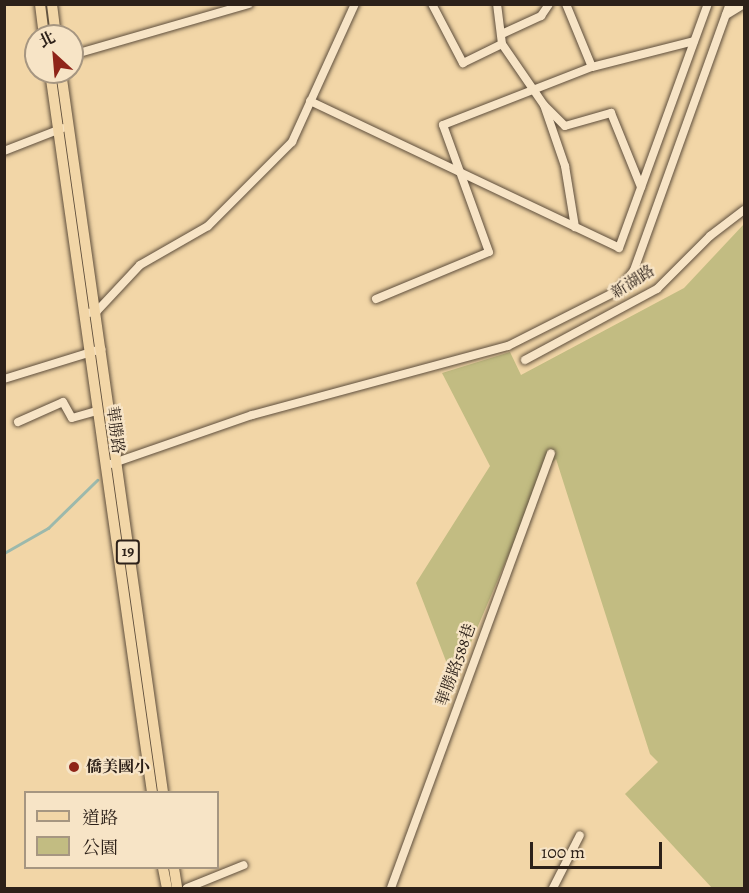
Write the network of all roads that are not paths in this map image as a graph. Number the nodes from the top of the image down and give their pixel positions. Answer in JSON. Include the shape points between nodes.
{"nodes":[{"id":1,"x":40,"y":4,"type":"edge"},
{"id":2,"x":51,"y":4,"type":"edge"},
{"id":3,"x":249,"y":4,"type":"edge"},
{"id":4,"x":355,"y":4,"type":"edge"},
{"id":5,"x":432,"y":4,"type":"edge"},
{"id":6,"x":497,"y":4,"type":"edge"},
{"id":7,"x":549,"y":4,"type":"edge"},
{"id":8,"x":566,"y":4,"type":"edge"},
{"id":9,"x":708,"y":4,"type":"edge"},
{"id":10,"x":730,"y":4,"type":"edge"},
{"id":11,"x":744,"y":4,"type":"edge"},
{"id":12,"x":726,"y":15,"type":"junction"},
{"id":13,"x":42,"y":24,"type":"edge"},
{"id":14,"x":54,"y":24,"type":"edge"},
{"id":15,"x":504,"y":33,"type":"junction"},
{"id":16,"x":694,"y":41,"type":"junction"},
{"id":17,"x":502,"y":44,"type":"junction"},
{"id":18,"x":84,"y":52,"type":"edge"},
{"id":19,"x":592,"y":67,"type":"junction"},
{"id":20,"x":52,"y":84,"type":"edge"},
{"id":21,"x":64,"y":84,"type":"edge"},
{"id":22,"x":534,"y":87,"type":"junction"},
{"id":23,"x":310,"y":101,"type":"junction"},
{"id":24,"x":544,"y":105,"type":"junction"},
{"id":25,"x":58,"y":128,"type":"junction"},
{"id":26,"x":70,"y":128,"type":"junction"},
{"id":27,"x":4,"y":151,"type":"edge"},
{"id":28,"x":460,"y":170,"type":"junction"},
{"id":29,"x":641,"y":187,"type":"junction"},
{"id":30,"x":744,"y":210,"type":"edge"},
{"id":31,"x":575,"y":227,"type":"junction"},
{"id":32,"x":376,"y":299,"type":"dead end"},
{"id":33,"x":97,"y":311,"type":"junction"},
{"id":34,"x":84,"y":314,"type":"junction"},
{"id":35,"x":101,"y":349,"type":"junction"},
{"id":36,"x":88,"y":351,"type":"junction"},
{"id":37,"x":525,"y":360,"type":"dead end"},
{"id":38,"x":4,"y":380,"type":"edge"},
{"id":39,"x":97,"y":411,"type":"junction"},
{"id":40,"x":18,"y":422,"type":"dead end"},
{"id":41,"x":551,"y":453,"type":"dead end"},
{"id":42,"x":116,"y":463,"type":"junction"},
{"id":43,"x":105,"y":465,"type":"junction"},
{"id":44,"x":152,"y":755,"type":"junction"},
{"id":45,"x":152,"y":791,"type":"edge"},
{"id":46,"x":163,"y":791,"type":"edge"},
{"id":47,"x":580,"y":835,"type":"dead end"},
{"id":48,"x":244,"y":865,"type":"dead end"},
{"id":49,"x":164,"y":869,"type":"edge"},
{"id":50,"x":174,"y":869,"type":"edge"},
{"id":51,"x":166,"y":888,"type":"edge"},
{"id":52,"x":177,"y":888,"type":"edge"},
{"id":53,"x":187,"y":888,"type":"edge"},
{"id":54,"x":391,"y":888,"type":"edge"},
{"id":55,"x":553,"y":888,"type":"edge"}],
"edges":[{"from":1,"to":13,"type":"main road"},
{"from":2,"to":14,"type":"main road"},
{"from":3,"to":18,"type":"street"},
{"from":4,"to":23,"type":"street"},
{"from":5,"to":17,"type":"street","via":[[463,63]]},
{"from":6,"to":15,"type":"street"},
{"from":7,"to":15,"type":"street","via":[[541,16]]},
{"from":8,"to":19,"type":"street"},
{"from":9,"to":16,"type":"street"},
{"from":10,"to":12,"type":"street"},
{"from":11,"to":12,"type":"street"},
{"from":12,"to":42,"type":"street","via":[[634,270],[619,290],[508,346],[252,415]]},
{"from":15,"to":17,"type":"street"},
{"from":16,"to":19,"type":"street"},
{"from":16,"to":29,"type":"street"},
{"from":17,"to":22,"type":"street"},
{"from":19,"to":22,"type":"street"},
{"from":20,"to":25,"type":"main road","name":"華勝路","number":"19"},
{"from":21,"to":26,"type":"main road","name":"華勝路","number":"19"},
{"from":22,"to":24,"type":"street"},
{"from":22,"to":28,"type":"street","via":[[443,125]]},
{"from":23,"to":28,"type":"street"},
{"from":23,"to":33,"type":"street","via":[[292,142],[208,226],[141,265]]},
{"from":24,"to":29,"type":"street","via":[[565,126],[611,113]]},
{"from":24,"to":31,"type":"street","via":[[565,166]]},
{"from":25,"to":26,"type":"street"},
{"from":25,"to":27,"type":"street"},
{"from":25,"to":34,"type":"main road","name":"華勝路","number":"19"},
{"from":26,"to":33,"type":"main road","name":"華勝路","number":"19"},
{"from":28,"to":31,"type":"street"},
{"from":28,"to":32,"type":"street","via":[[489,252]]},
{"from":29,"to":31,"type":"street","via":[[619,248]]},
{"from":30,"to":37,"type":"street","name":"新湖路","via":[[710,236],[657,289]]},
{"from":33,"to":34,"type":"street"},
{"from":33,"to":35,"type":"main road","name":"華勝路","number":"19"},
{"from":34,"to":36,"type":"main road","name":"華勝路","number":"19"},
{"from":35,"to":36,"type":"street"},
{"from":35,"to":42,"type":"main road","name":"華勝路","number":"19"},
{"from":36,"to":38,"type":"street"},
{"from":36,"to":39,"type":"main road","name":"華勝路","number":"19"},
{"from":39,"to":40,"type":"street","via":[[72,418],[63,402]]},
{"from":39,"to":43,"type":"main road","name":"華勝路","number":"19"},
{"from":41,"to":54,"type":"street","name":"華勝路588巷"},
{"from":42,"to":43,"type":"street"},
{"from":42,"to":44,"type":"main road","name":"華勝路","number":"19"},
{"from":43,"to":44,"type":"main road","name":"華勝路","number":"19"},
{"from":44,"to":45,"type":"main road","name":"華勝路","number":"19"},
{"from":44,"to":46,"type":"main road","name":"華勝路","number":"19"},
{"from":47,"to":55,"type":"street"},
{"from":48,"to":53,"type":"street"},
{"from":49,"to":51,"type":"main road"},
{"from":50,"to":52,"type":"main road"}]}
